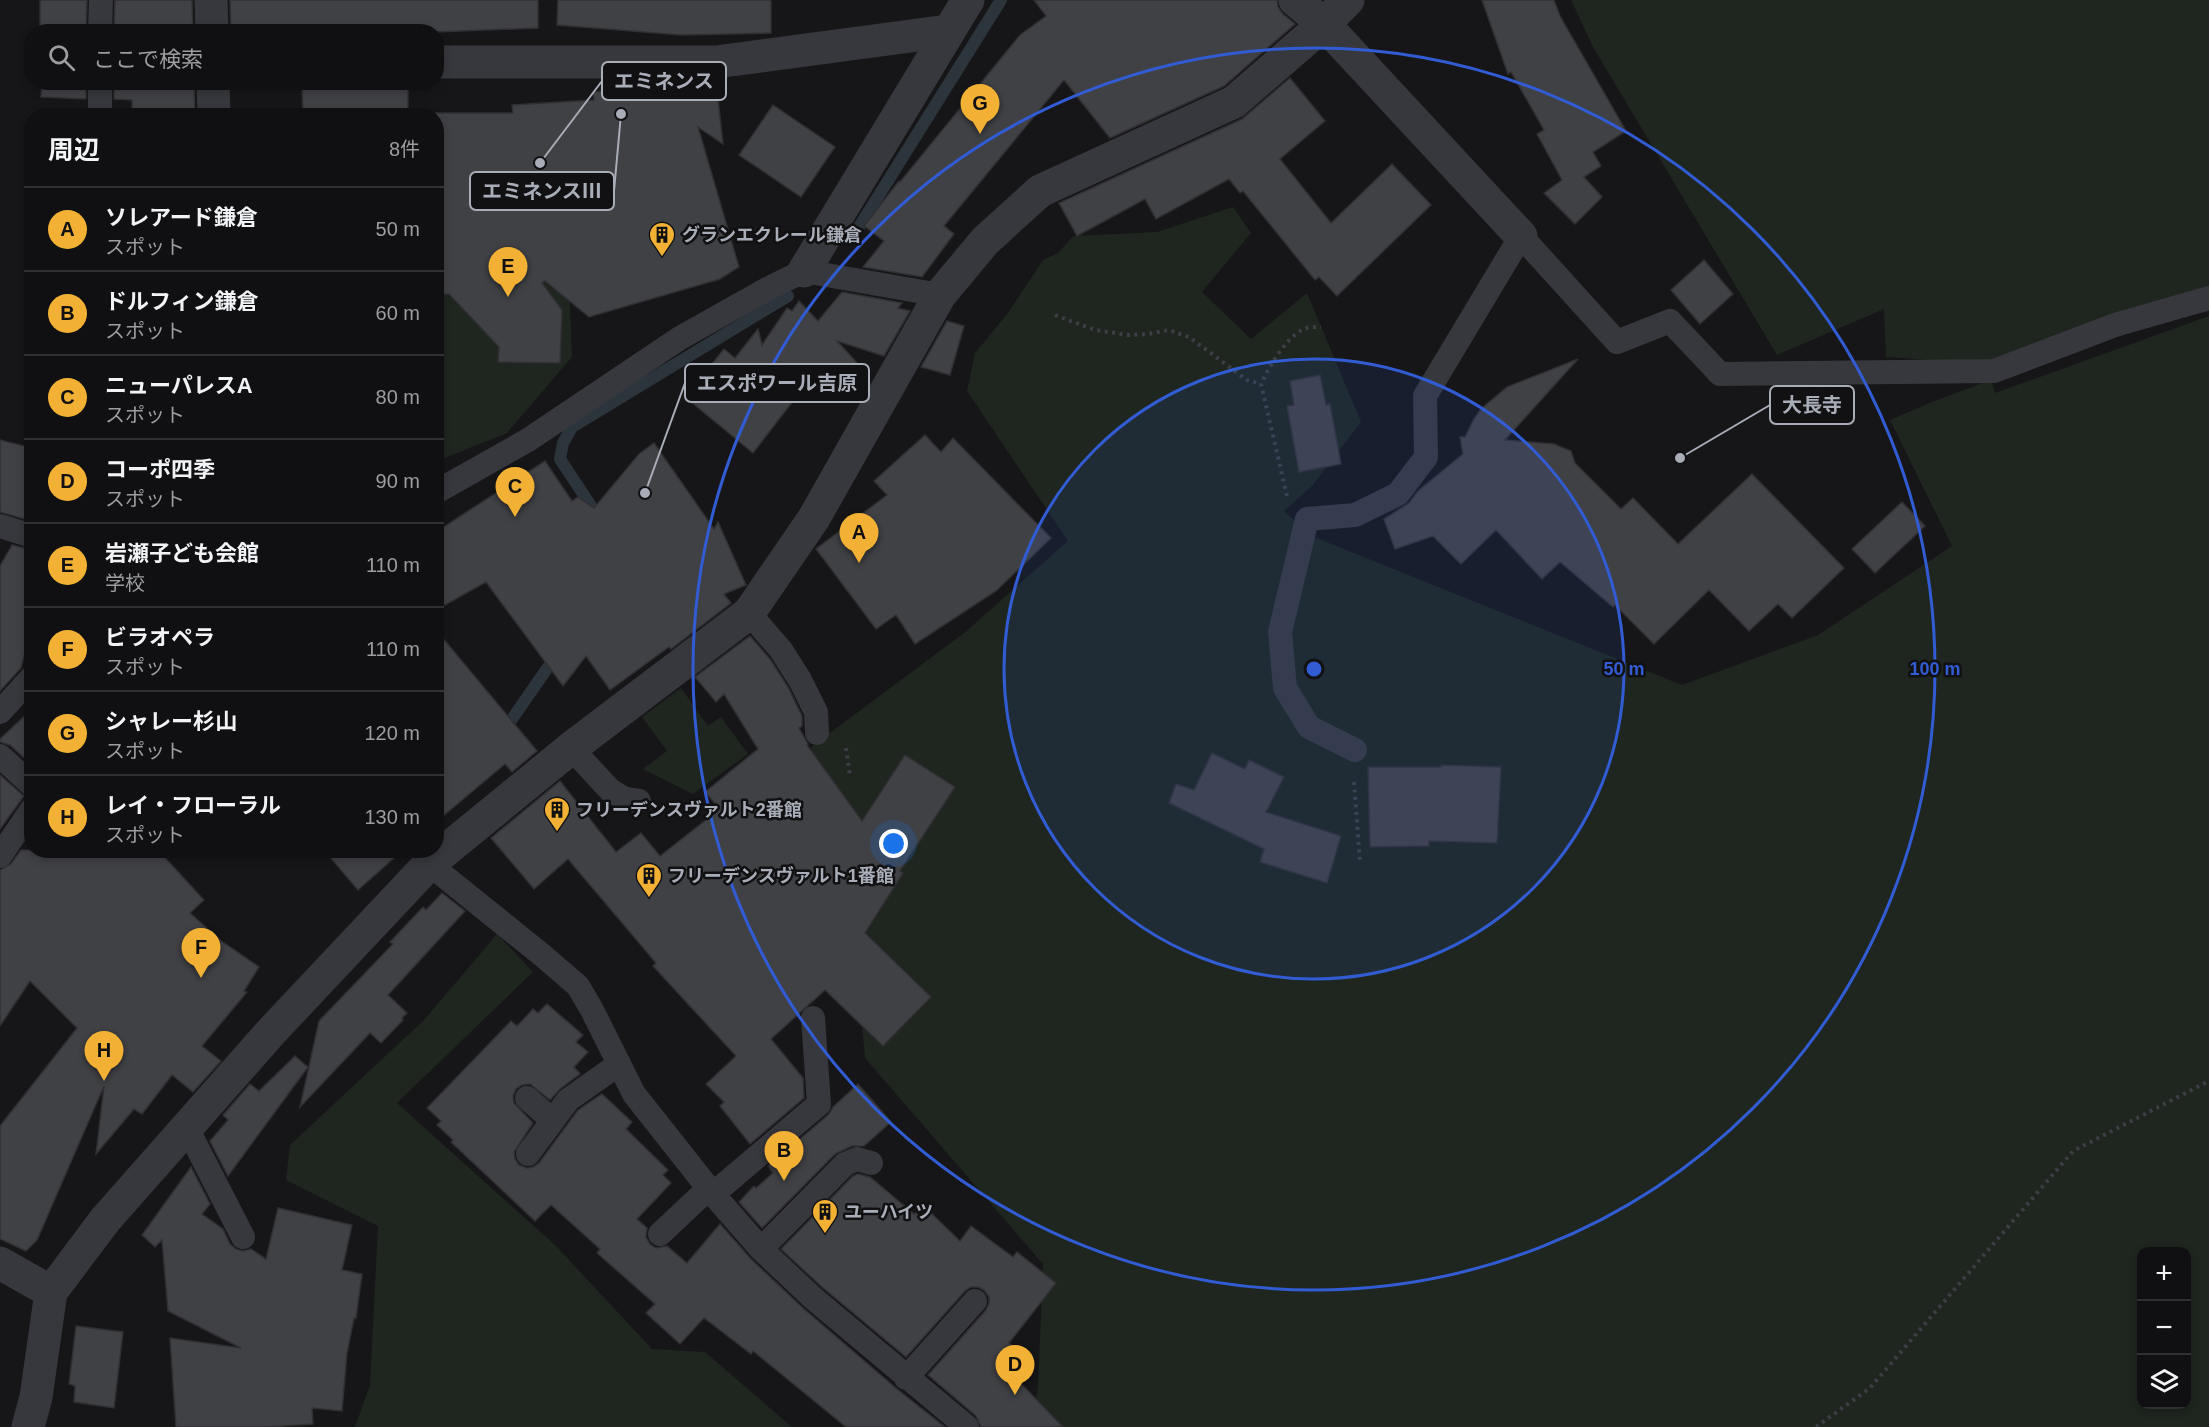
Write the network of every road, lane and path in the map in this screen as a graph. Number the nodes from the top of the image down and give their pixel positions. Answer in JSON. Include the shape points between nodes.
{"nodes":[{"id":1,"x":101,"y":0,"type":"edge"},
{"id":2,"x":211,"y":0,"type":"edge"},
{"id":3,"x":968,"y":0,"type":"edge"},
{"id":4,"x":1295,"y":0,"type":"edge"},
{"id":5,"x":1348,"y":0,"type":"edge"},
{"id":6,"x":100,"y":24,"type":"edge"},
{"id":7,"x":212,"y":24,"type":"edge"},
{"id":8,"x":1324,"y":24,"type":"junction"},
{"id":9,"x":948,"y":32,"type":"junction"},
{"id":10,"x":444,"y":62,"type":"edge"},
{"id":11,"x":100,"y":90,"type":"edge"},
{"id":12,"x":213,"y":90,"type":"edge"},
{"id":13,"x":99,"y":108,"type":"edge"},
{"id":14,"x":214,"y":108,"type":"edge"},
{"id":15,"x":1521,"y":236,"type":"junction"},
{"id":16,"x":804,"y":271,"type":"junction"},
{"id":17,"x":940,"y":295,"type":"junction"},
{"id":18,"x":2209,"y":298,"type":"edge"},
{"id":19,"x":1055,"y":315,"type":"dead end"},
{"id":20,"x":1321,"y":327,"type":"dead end"},
{"id":21,"x":1261,"y":384,"type":"junction"},
{"id":22,"x":444,"y":487,"type":"edge"},
{"id":23,"x":1307,"y":519,"type":"junction"},
{"id":24,"x":0,"y":526,"type":"edge"},
{"id":25,"x":24,"y":534,"type":"edge"},
{"id":26,"x":749,"y":613,"type":"junction"},
{"id":27,"x":24,"y":686,"type":"edge"},
{"id":28,"x":0,"y":712,"type":"edge"},
{"id":29,"x":817,"y":733,"type":"dead end"},
{"id":30,"x":571,"y":748,"type":"junction"},
{"id":31,"x":1354,"y":750,"type":"joint"},
{"id":32,"x":0,"y":756,"type":"edge"},
{"id":33,"x":24,"y":778,"type":"edge"},
{"id":34,"x":639,"y":801,"type":"dead end"},
{"id":35,"x":24,"y":821,"type":"edge"},
{"id":36,"x":444,"y":841,"type":"edge"},
{"id":37,"x":0,"y":856,"type":"edge"},
{"id":38,"x":421,"y":858,"type":"edge"},
{"id":39,"x":423,"y":858,"type":"edge"},
{"id":40,"x":1360,"y":862,"type":"dead end"},
{"id":41,"x":813,"y":1018,"type":"dead end"},
{"id":42,"x":619,"y":1064,"type":"junction"},
{"id":43,"x":2209,"y":1081,"type":"edge"},
{"id":44,"x":527,"y":1098,"type":"dead end"},
{"id":45,"x":552,"y":1120,"type":"junction"},
{"id":46,"x":186,"y":1126,"type":"junction"},
{"id":47,"x":528,"y":1154,"type":"dead end"},
{"id":48,"x":871,"y":1163,"type":"dead end"},
{"id":49,"x":711,"y":1191,"type":"junction"},
{"id":50,"x":660,"y":1234,"type":"dead end"},
{"id":51,"x":243,"y":1237,"type":"dead end"},
{"id":52,"x":761,"y":1249,"type":"junction"},
{"id":53,"x":0,"y":1263,"type":"edge"},
{"id":54,"x":51,"y":1292,"type":"junction"},
{"id":55,"x":975,"y":1301,"type":"dead end"},
{"id":56,"x":906,"y":1378,"type":"junction"},
{"id":57,"x":28,"y":1427,"type":"edge"},
{"id":58,"x":967,"y":1427,"type":"edge"},
{"id":59,"x":1816,"y":1427,"type":"edge"}],
"edges":[{"from":1,"to":6,"type":"lane"},
{"from":2,"to":7,"type":"street"},
{"from":3,"to":9,"type":"street"},
{"from":4,"to":8,"type":"street"},
{"from":5,"to":8,"type":"street"},
{"from":8,"to":15,"type":"street"},
{"from":8,"to":17,"type":"street","via":[[1234,102],[1040,191],[985,241]]},
{"from":9,"to":10,"type":"street","via":[[716,62]]},
{"from":9,"to":16,"type":"street"},
{"from":11,"to":13,"type":"lane"},
{"from":12,"to":14,"type":"street"},
{"from":15,"to":18,"type":"lane","via":[[1617,342],[1670,321],[1720,374],[1994,371],[2115,326]]},
{"from":15,"to":23,"type":"lane","via":[[1425,396],[1426,457],[1398,494],[1355,515]]},
{"from":16,"to":17,"type":"lane"},
{"from":16,"to":22,"type":"lane","via":[[680,338],[528,440]]},
{"from":17,"to":26,"type":"street","via":[[814,518]]},
{"from":19,"to":21,"type":"path","via":[[1095,330],[1128,335],[1169,330],[1189,337],[1247,380]]},
{"from":20,"to":21,"type":"path","via":[[1302,329],[1268,368]]},
{"from":21,"to":23,"type":"path","via":[[1282,484],[1291,507]]},
{"from":23,"to":31,"type":"lane","via":[[1280,632],[1285,688],[1309,727]]},
{"from":24,"to":25,"type":"lane"},
{"from":26,"to":29,"type":"lane","via":[[800,680],[816,712]]},
{"from":26,"to":30,"type":"street"},
{"from":27,"to":28,"type":"lane"},
{"from":30,"to":34,"type":"lane","via":[[610,790],[625,799]]},
{"from":30,"to":36,"type":"street"},
{"from":31,"to":40,"type":"path"},
{"from":32,"to":33,"type":"lane"},
{"from":35,"to":37,"type":"lane"},
{"from":38,"to":46,"type":"street"},
{"from":39,"to":42,"type":"lane","via":[[578,986]]},
{"from":41,"to":49,"type":"lane","via":[[819,1104]]},
{"from":42,"to":45,"type":"lane","via":[[568,1100]]},
{"from":42,"to":49,"type":"lane","via":[[634,1094]]},
{"from":43,"to":59,"type":"path","via":[[2073,1151],[1870,1388]]},
{"from":44,"to":45,"type":"lane"},
{"from":45,"to":47,"type":"lane"},
{"from":46,"to":51,"type":"lane"},
{"from":46,"to":54,"type":"street","via":[[105,1220]]},
{"from":48,"to":52,"type":"lane","via":[[857,1160],[844,1164]]},
{"from":49,"to":50,"type":"lane"},
{"from":49,"to":52,"type":"lane"},
{"from":52,"to":56,"type":"lane"},
{"from":53,"to":54,"type":"street"},
{"from":54,"to":57,"type":"street"},
{"from":55,"to":56,"type":"lane"},
{"from":56,"to":58,"type":"lane"}]}
